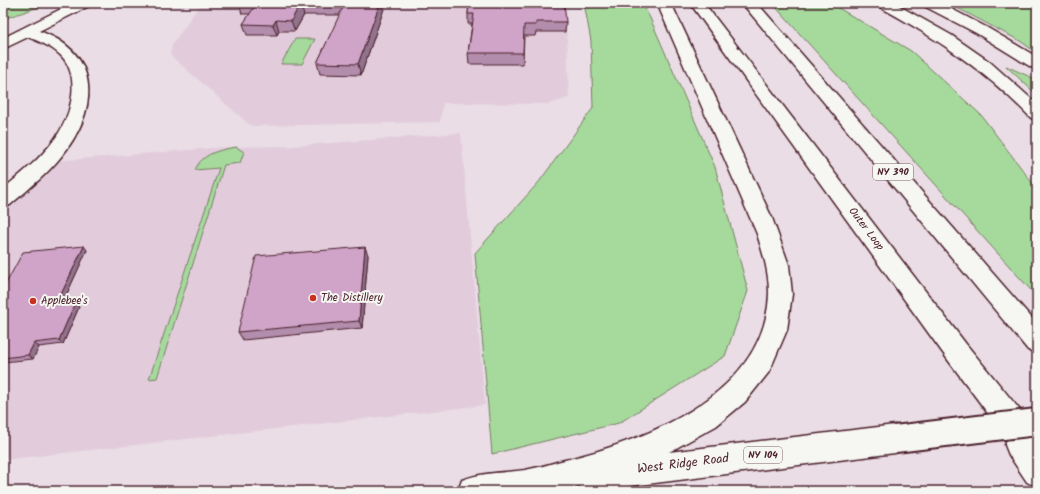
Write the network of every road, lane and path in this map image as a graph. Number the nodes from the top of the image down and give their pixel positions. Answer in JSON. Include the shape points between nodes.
{"nodes":[{"id":1,"x":84,"y":3,"type":"edge"},
{"id":2,"x":664,"y":3,"type":"edge"},
{"id":3,"x":697,"y":3,"type":"edge"},
{"id":4,"x":749,"y":3,"type":"edge"},
{"id":5,"x":883,"y":3,"type":"edge"},
{"id":6,"x":929,"y":3,"type":"edge"},
{"id":7,"x":26,"y":32,"type":"junction"},
{"id":8,"x":3,"y":44,"type":"edge"},
{"id":9,"x":1037,"y":64,"type":"edge"},
{"id":10,"x":1037,"y":114,"type":"edge"},
{"id":11,"x":3,"y":200,"type":"edge"},
{"id":12,"x":1037,"y":342,"type":"edge"},
{"id":13,"x":957,"y":352,"type":"junction"},
{"id":14,"x":1037,"y":422,"type":"edge"},
{"id":15,"x":1037,"y":454,"type":"edge"},
{"id":16,"x":630,"y":471,"type":"junction"},
{"id":17,"x":1037,"y":472,"type":"edge"},
{"id":18,"x":524,"y":484,"type":"junction"},
{"id":19,"x":473,"y":491,"type":"edge"},
{"id":20,"x":593,"y":491,"type":"edge"}],
"edges":[{"from":1,"to":7,"type":"main road"},
{"from":2,"to":18,"type":"main road","via":[[774,250],[781,294],[775,329],[766,353],[738,390],[716,409],[679,433],[594,467]]},
{"from":3,"to":13,"type":"main road","name":"Outer Loop"},
{"from":4,"to":12,"type":"main road","number":"NY 390"},
{"from":5,"to":10,"type":"main road","via":[[940,34],[973,56]]},
{"from":6,"to":9,"type":"main road","via":[[981,30]]},
{"from":7,"to":8,"type":"main road"},
{"from":7,"to":11,"type":"main road","via":[[47,39],[74,60],[80,79],[79,101],[67,135],[53,153]]},
{"from":13,"to":15,"type":"main road","name":"Outer Loop"},
{"from":13,"to":17,"type":"main road"},
{"from":14,"to":16,"type":"main road","name":"West Ridge Road","number":"NY 104","bridge":true},
{"from":16,"to":18,"type":"main road","name":"West Ridge Road","number":"NY 104"},
{"from":16,"to":20,"type":"main road"},
{"from":18,"to":19,"type":"main road","name":"West Ridge Road","number":"NY 104"}]}
